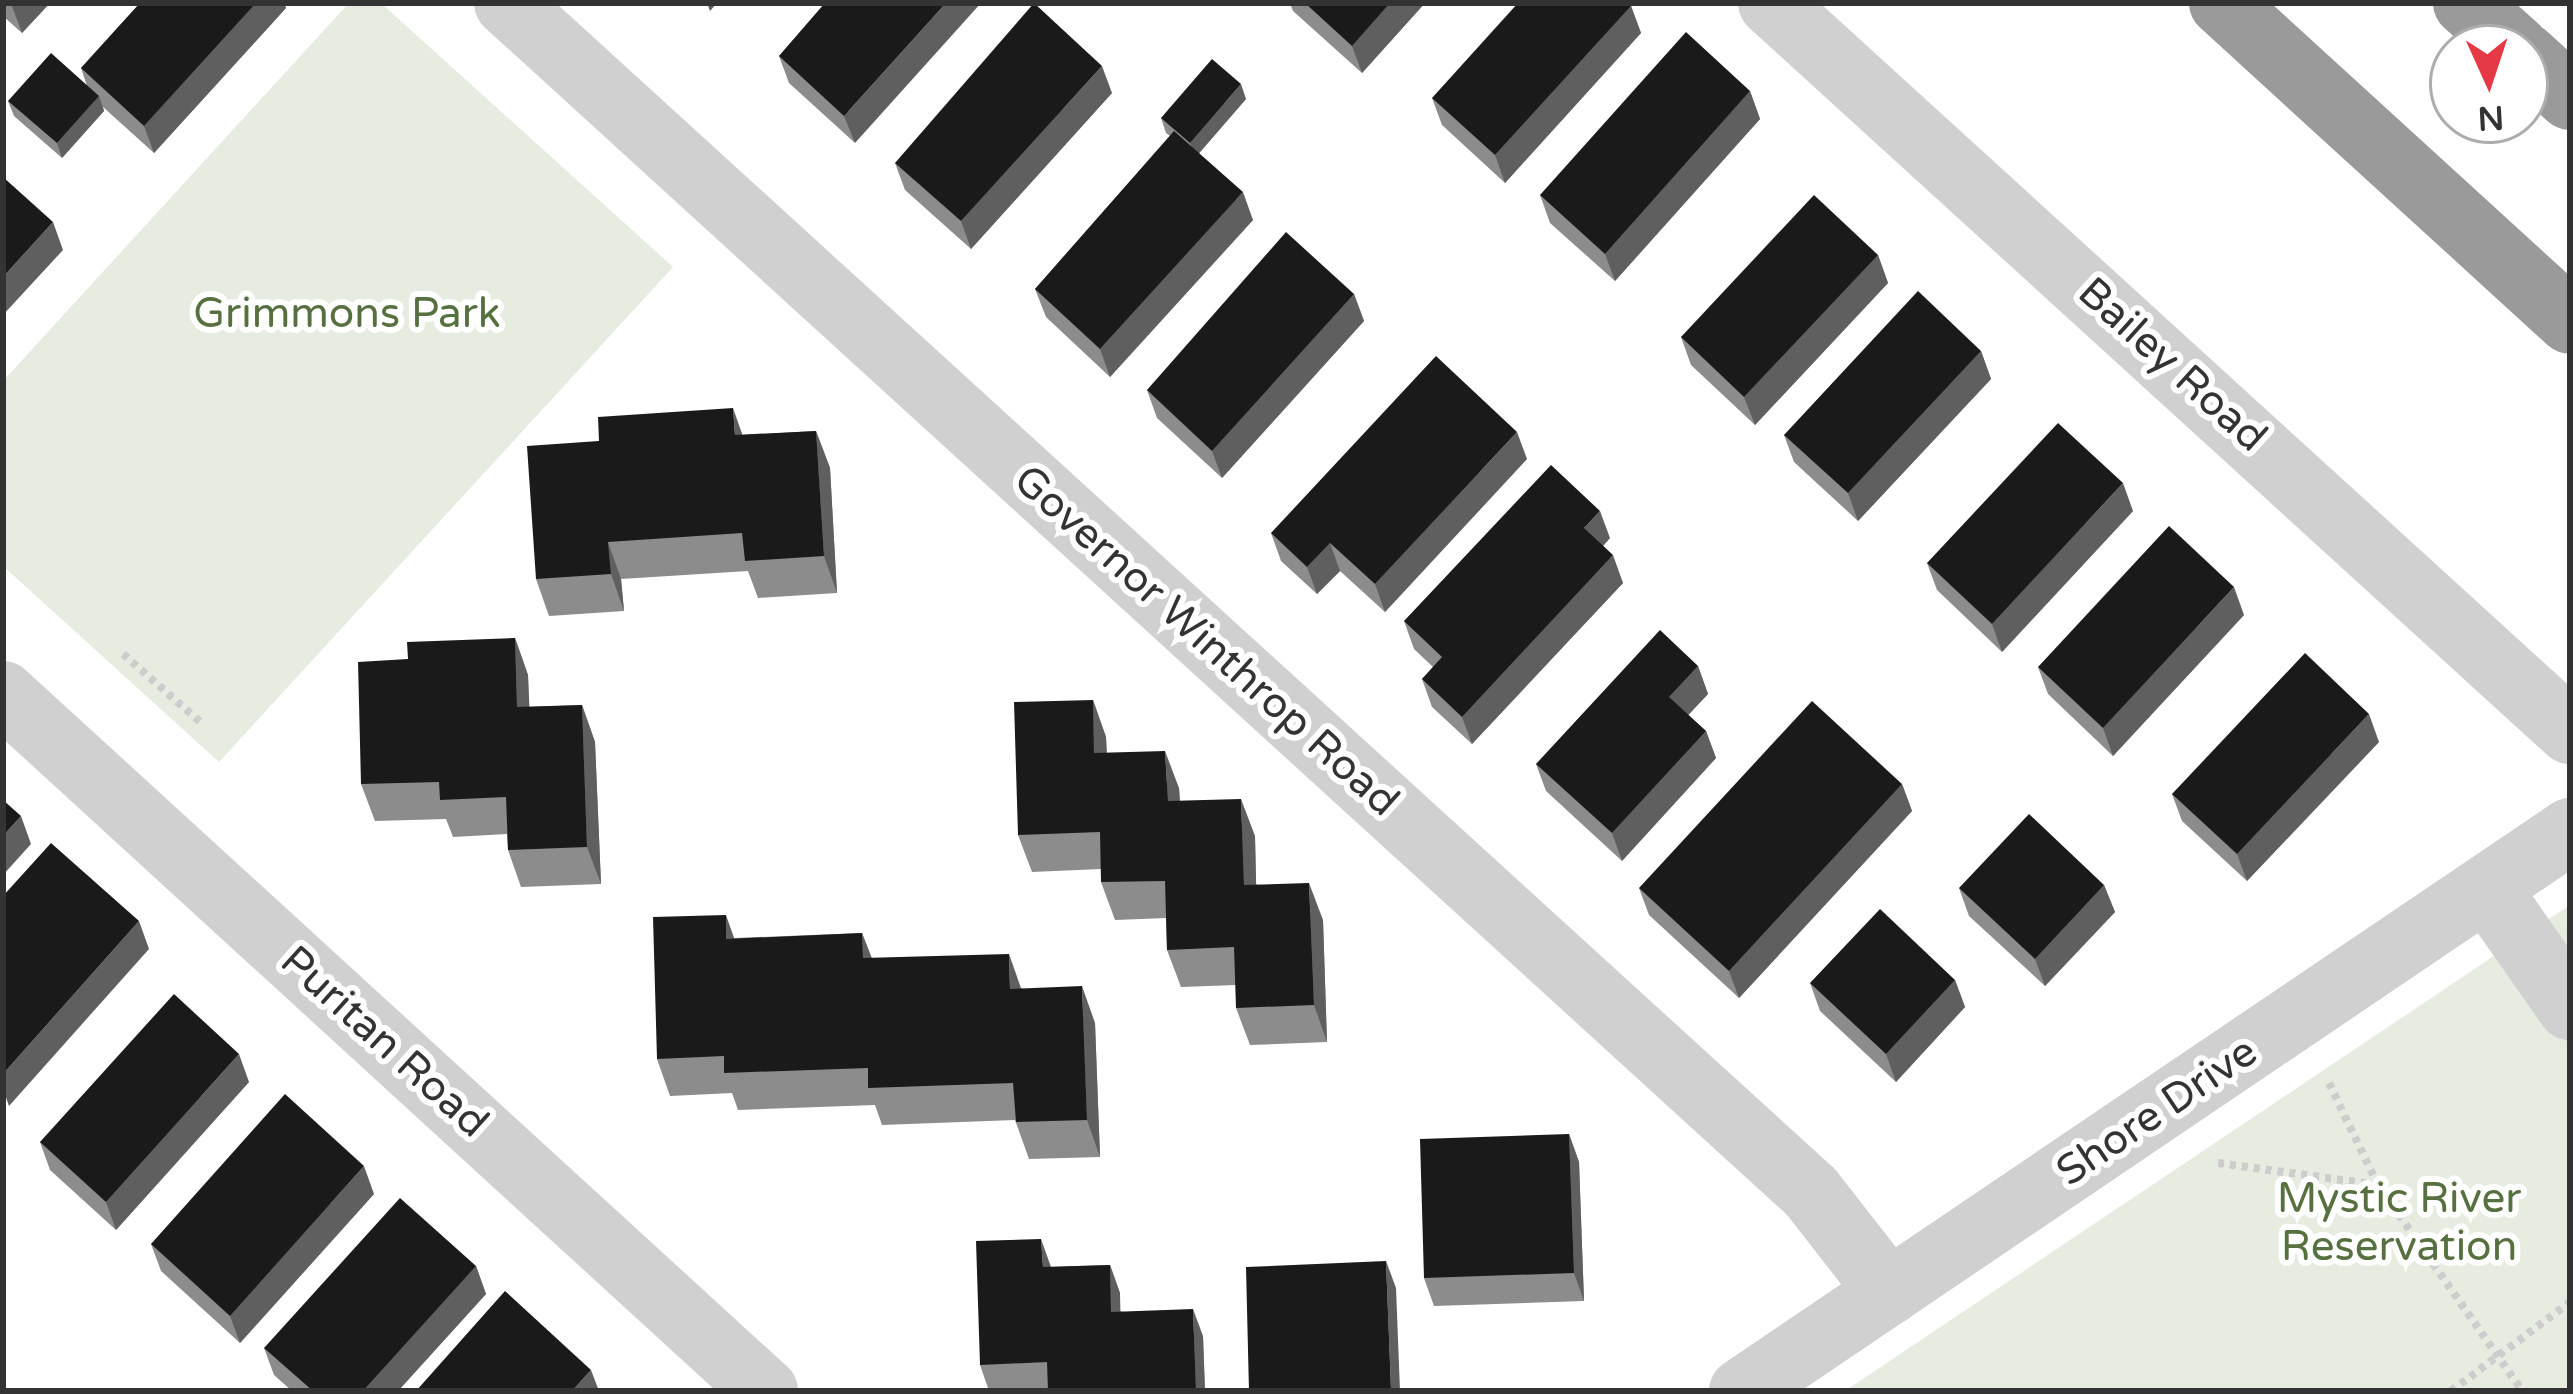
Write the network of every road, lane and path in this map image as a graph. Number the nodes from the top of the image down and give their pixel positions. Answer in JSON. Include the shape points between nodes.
{"nodes":[{"id":1,"x":507,"y":3,"type":"edge"},
{"id":2,"x":1771,"y":3,"type":"edge"},
{"id":3,"x":2222,"y":3,"type":"edge"},
{"id":4,"x":2466,"y":3,"type":"edge"},
{"id":5,"x":2489,"y":24,"type":"edge"},
{"id":6,"x":2570,"y":320,"type":"edge"},
{"id":7,"x":122,"y":654,"type":"dead end"},
{"id":8,"x":3,"y":694,"type":"edge"},
{"id":9,"x":200,"y":722,"type":"dead end"},
{"id":10,"x":2570,"y":731,"type":"edge"},
{"id":11,"x":2570,"y":831,"type":"edge"},
{"id":12,"x":2488,"y":890,"type":"junction"},
{"id":13,"x":2570,"y":1007,"type":"edge"},
{"id":14,"x":2320,"y":1068,"type":"dead end"},
{"id":15,"x":2215,"y":1162,"type":"dead end"},
{"id":16,"x":2378,"y":1185,"type":"junction"},
{"id":17,"x":1889,"y":1292,"type":"junction"},
{"id":18,"x":2570,"y":1302,"type":"edge"},
{"id":19,"x":2498,"y":1353,"type":"junction"},
{"id":20,"x":765,"y":1391,"type":"edge"},
{"id":21,"x":1742,"y":1391,"type":"edge"},
{"id":22,"x":2451,"y":1391,"type":"edge"},
{"id":23,"x":2522,"y":1391,"type":"edge"}],
"edges":[{"from":1,"to":17,"type":"street","name":"Governor Winthrop Road","via":[[1811,1192]]},
{"from":2,"to":10,"type":"street","name":"Bailey Road"},
{"from":3,"to":6,"type":"highway"},
{"from":4,"to":5,"type":"highway"},
{"from":7,"to":9,"type":"path"},
{"from":8,"to":20,"type":"street","name":"Puritan Road"},
{"from":11,"to":12,"type":"street","name":"Shore Drive"},
{"from":12,"to":13,"type":"street"},
{"from":12,"to":17,"type":"street","name":"Shore Drive"},
{"from":14,"to":16,"type":"path"},
{"from":15,"to":16,"type":"path"},
{"from":16,"to":19,"type":"path"},
{"from":17,"to":21,"type":"street","name":"Shore Drive"},
{"from":18,"to":19,"type":"path"},
{"from":19,"to":22,"type":"path"},
{"from":19,"to":23,"type":"path"}]}
